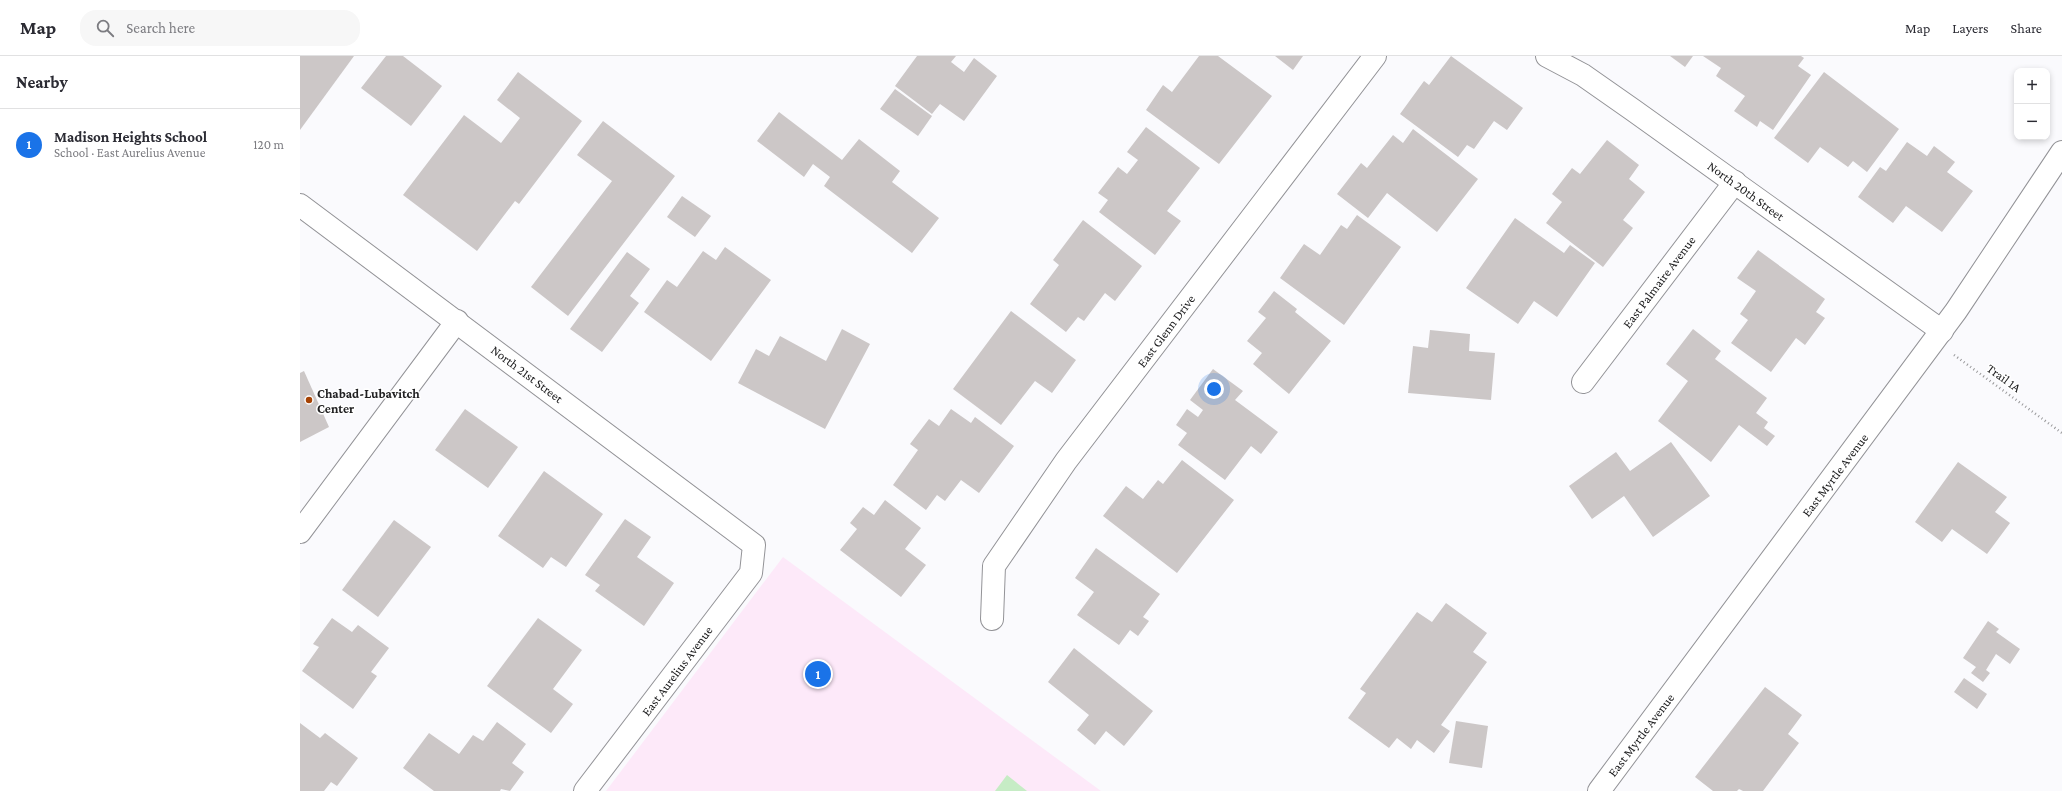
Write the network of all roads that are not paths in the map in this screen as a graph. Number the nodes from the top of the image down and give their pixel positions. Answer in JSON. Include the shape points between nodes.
{"nodes":[{"id":1,"x":1375,"y":56,"type":"edge"},
{"id":2,"x":1548,"y":56,"type":"edge"},
{"id":3,"x":2062,"y":152,"type":"edge"},
{"id":4,"x":1735,"y":182,"type":"junction"},
{"id":5,"x":300,"y":204,"type":"edge"},
{"id":6,"x":457,"y":322,"type":"junction"},
{"id":7,"x":1938,"y":336,"type":"junction"},
{"id":8,"x":1583,"y":382,"type":"dead end"},
{"id":9,"x":300,"y":532,"type":"edge"},
{"id":10,"x":754,"y":545,"type":"joint"},
{"id":11,"x":992,"y":619,"type":"dead end"},
{"id":12,"x":585,"y":791,"type":"edge"},
{"id":13,"x":1599,"y":791,"type":"edge"}],
"edges":[{"from":1,"to":11,"type":"street","name":"East Glenn Drive","via":[[1066,461],[994,566]]},
{"from":2,"to":4,"type":"street","name":"North 20th Street","via":[[1583,75]]},
{"from":3,"to":7,"type":"street","name":"East Myrtle Avenue"},
{"from":4,"to":7,"type":"street","name":"North 20th Street"},
{"from":4,"to":8,"type":"street","name":"East Palmaire Avenue"},
{"from":5,"to":6,"type":"street","name":"North 21st Street"},
{"from":6,"to":9,"type":"street"},
{"from":6,"to":10,"type":"street","name":"North 21st Street"},
{"from":7,"to":13,"type":"street","name":"East Myrtle Avenue"},
{"from":10,"to":12,"type":"street","name":"East Aurelius Avenue","via":[[752,573]]}]}
